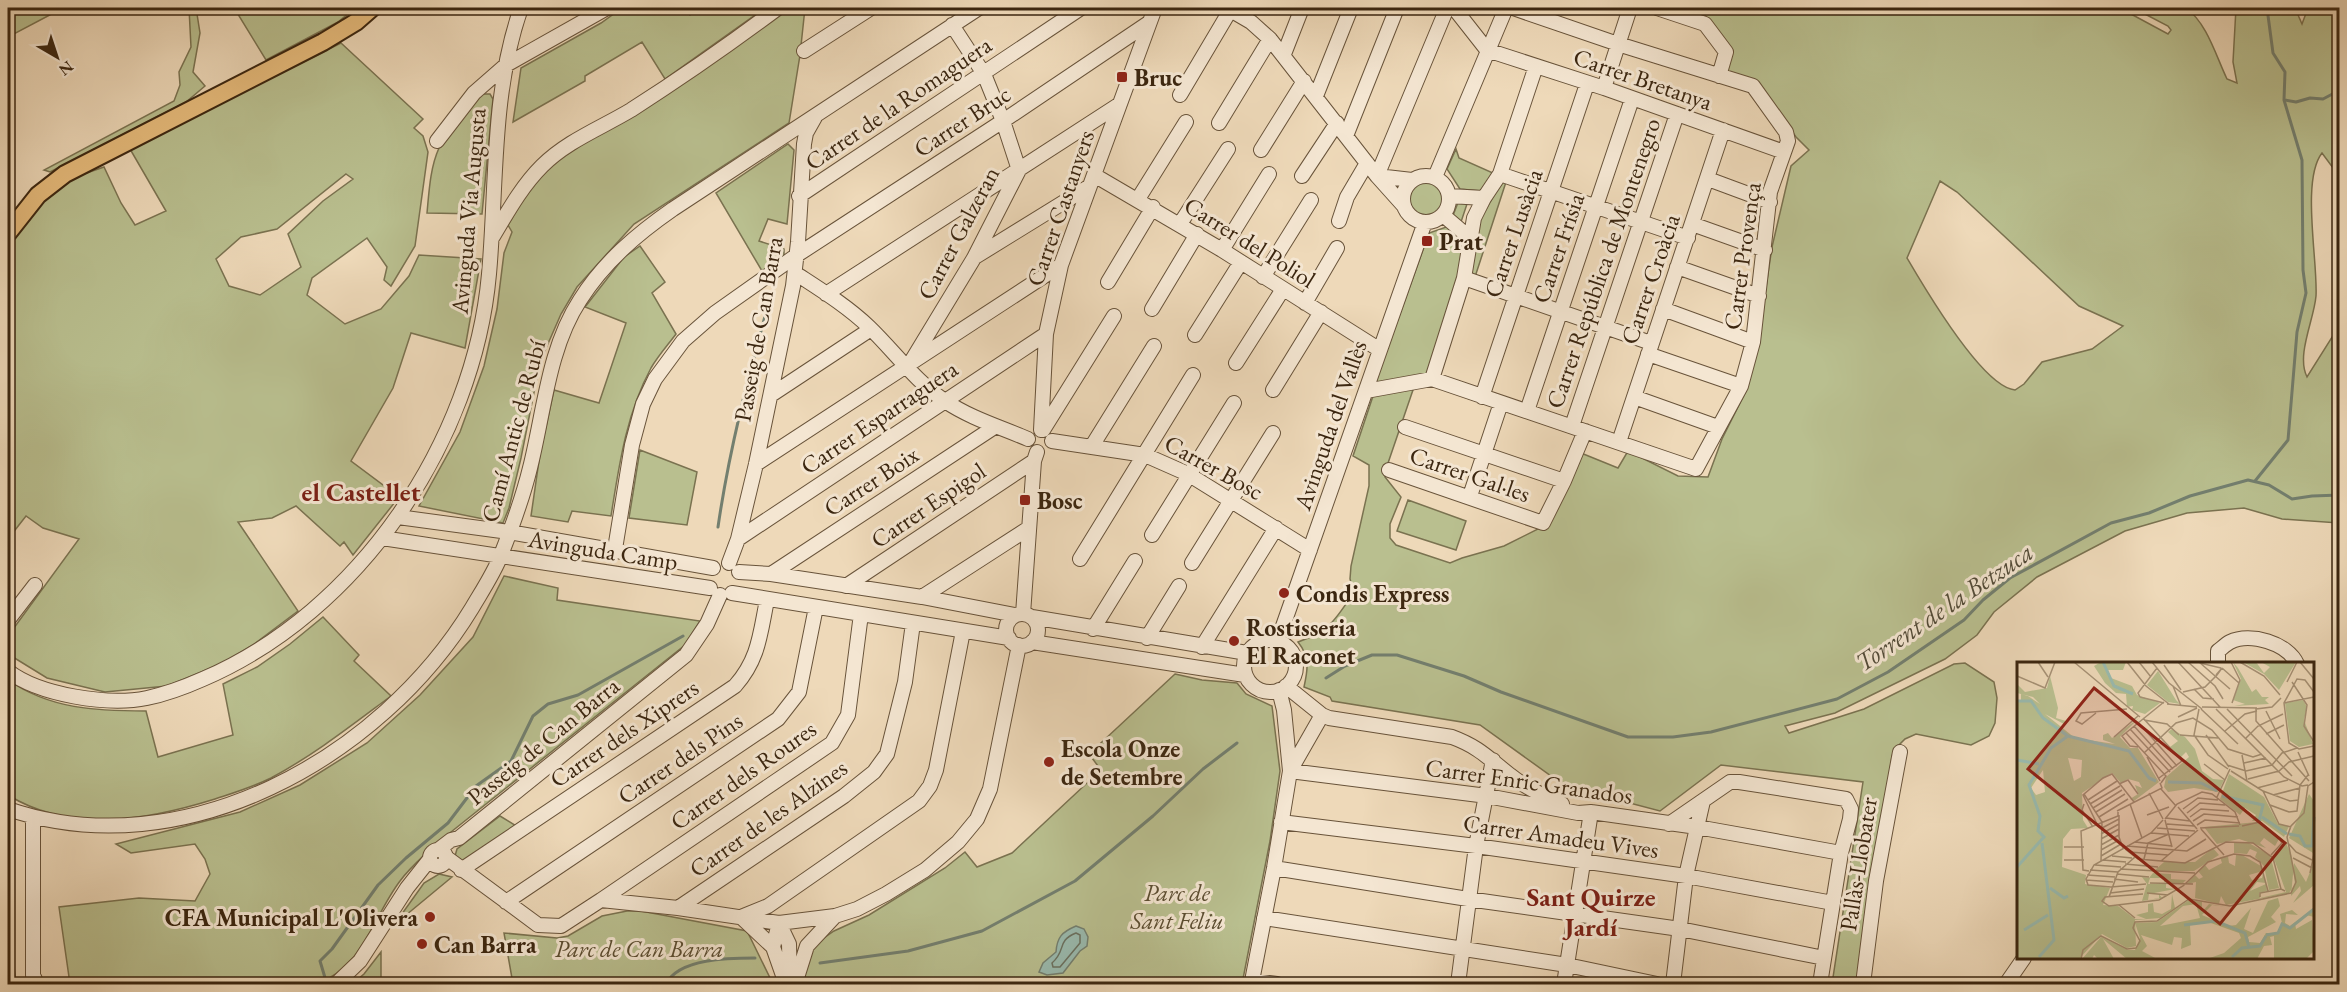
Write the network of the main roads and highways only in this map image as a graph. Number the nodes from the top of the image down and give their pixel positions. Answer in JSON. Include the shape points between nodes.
{"nodes":[{"id":1,"x":372,"y":8,"type":"edge"},
{"id":2,"x":8,"y":233,"type":"edge"}],
"edges":[{"from":1,"to":2,"type":"main road","via":[[323,42],[65,174],[38,195]]}]}
